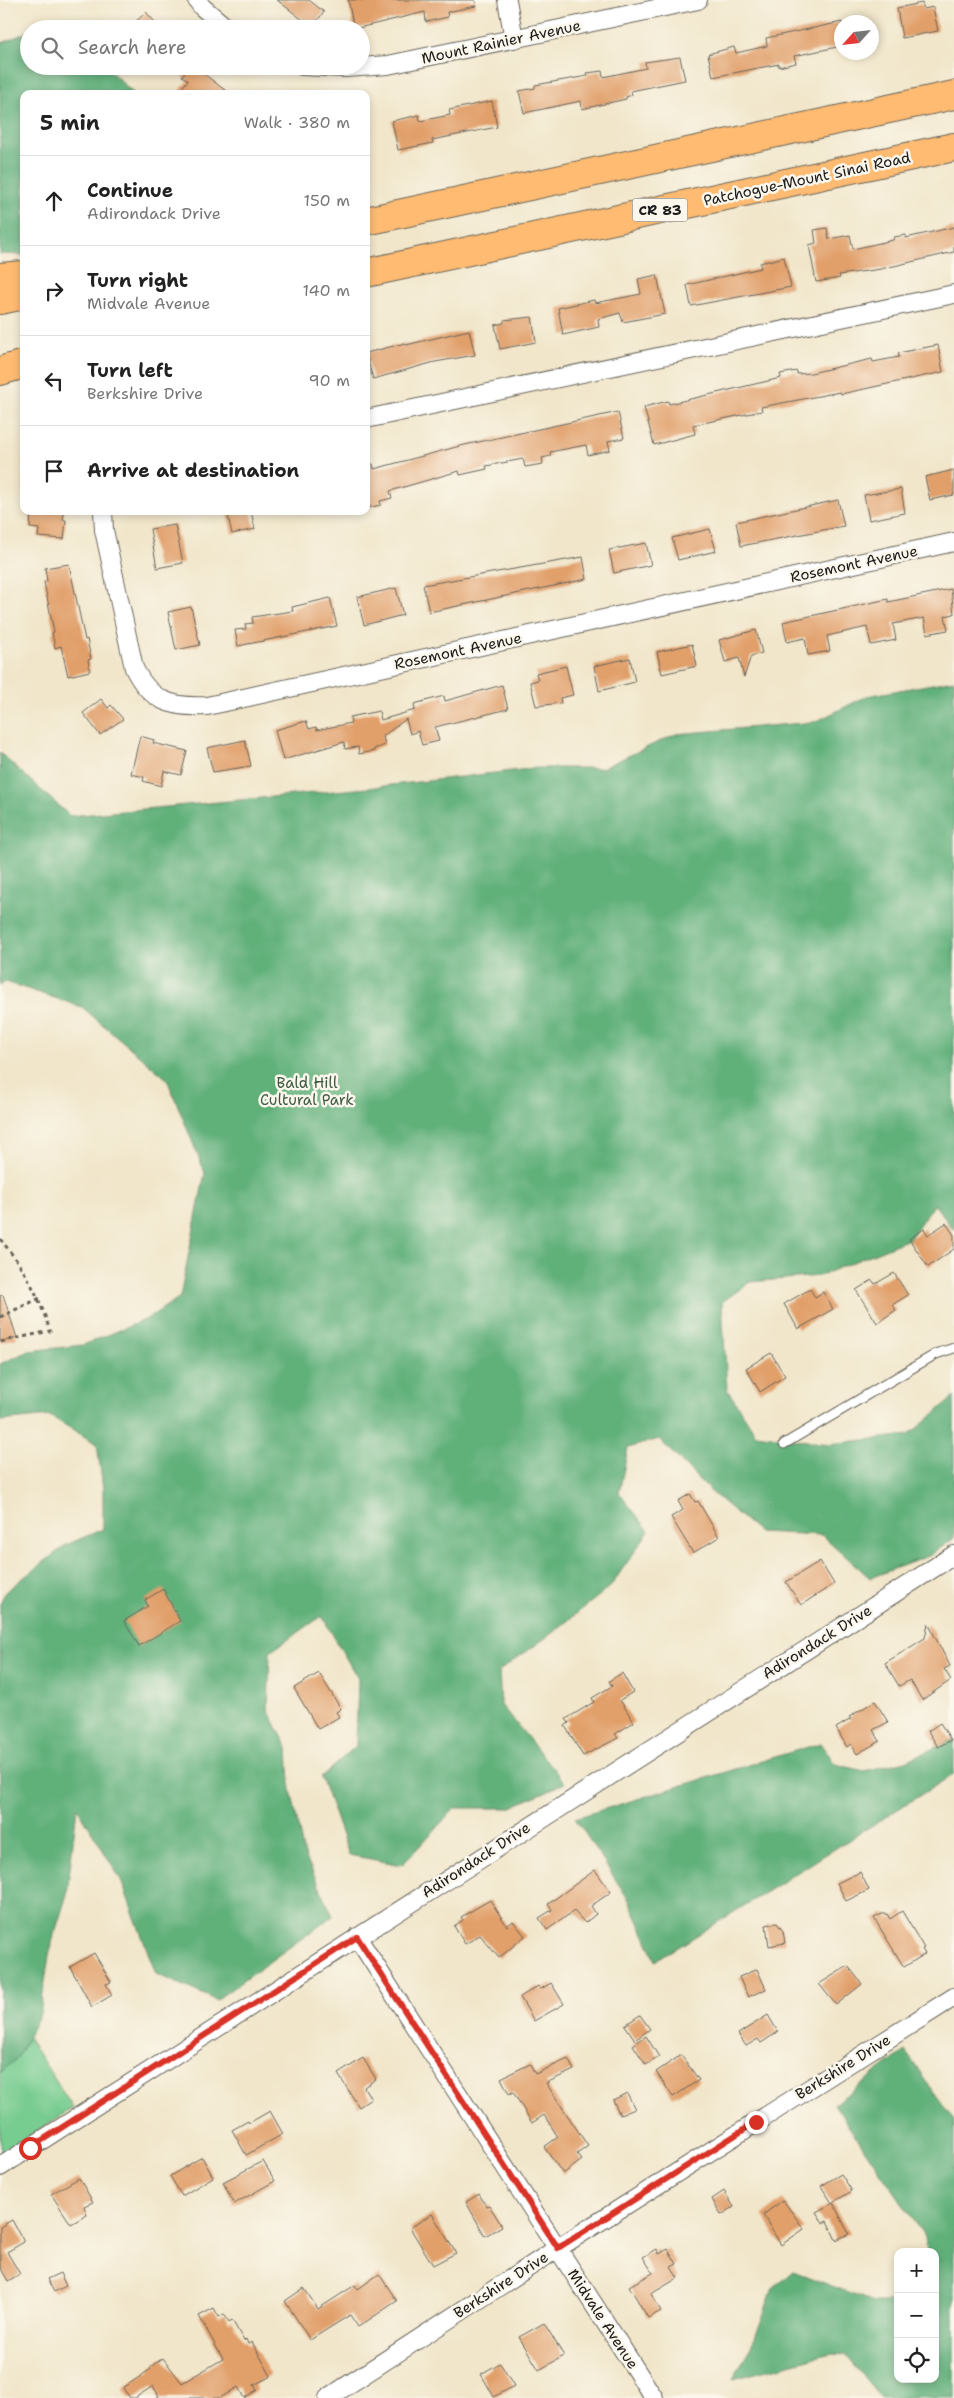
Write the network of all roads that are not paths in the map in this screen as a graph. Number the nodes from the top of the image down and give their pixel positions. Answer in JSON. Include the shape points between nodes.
{"nodes":[{"id":1,"x":197,"y":0,"type":"edge"},
{"id":2,"x":507,"y":0,"type":"edge"},
{"id":3,"x":698,"y":0,"type":"edge"},
{"id":4,"x":217,"y":20,"type":"edge"},
{"id":5,"x":514,"y":39,"type":"junction"},
{"id":6,"x":370,"y":66,"type":"edge"},
{"id":7,"x":954,"y":95,"type":"edge"},
{"id":8,"x":954,"y":147,"type":"edge"},
{"id":9,"x":370,"y":220,"type":"edge"},
{"id":10,"x":370,"y":273,"type":"edge"},
{"id":11,"x":20,"y":275,"type":"edge"},
{"id":12,"x":0,"y":277,"type":"edge"},
{"id":13,"x":954,"y":294,"type":"edge"},
{"id":14,"x":20,"y":296,"type":"edge"},
{"id":15,"x":0,"y":300,"type":"edge"},
{"id":16,"x":20,"y":348,"type":"edge"},
{"id":17,"x":0,"y":352,"type":"edge"},
{"id":18,"x":20,"y":365,"type":"edge"},
{"id":19,"x":0,"y":371,"type":"edge"},
{"id":20,"x":370,"y":418,"type":"edge"},
{"id":21,"x":103,"y":515,"type":"edge"},
{"id":22,"x":954,"y":542,"type":"edge"},
{"id":23,"x":954,"y":1348,"type":"edge"},
{"id":24,"x":784,"y":1444,"type":"dead end"},
{"id":25,"x":954,"y":1555,"type":"edge"},
{"id":26,"x":357,"y":1937,"type":"junction"},
{"id":27,"x":954,"y":1997,"type":"edge"},
{"id":28,"x":0,"y":2168,"type":"edge"},
{"id":29,"x":558,"y":2248,"type":"junction"},
{"id":30,"x":328,"y":2398,"type":"edge"},
{"id":31,"x":654,"y":2398,"type":"edge"}],
"edges":[{"from":1,"to":4,"type":"street"},
{"from":2,"to":5,"type":"street"},
{"from":3,"to":5,"type":"street","name":"Mount Rainier Avenue"},
{"from":5,"to":6,"type":"street","name":"Mount Rainier Avenue"},
{"from":7,"to":9,"type":"highway"},
{"from":8,"to":10,"type":"highway","name":"Patchogue-Mount Sinai Road","number":"CR 83"},
{"from":11,"to":12,"type":"highway"},
{"from":13,"to":20,"type":"street"},
{"from":14,"to":15,"type":"highway"},
{"from":16,"to":17,"type":"highway"},
{"from":18,"to":19,"type":"highway"},
{"from":21,"to":22,"type":"street","name":"Rosemont Avenue","via":[[134,668],[143,685],[157,698],[190,707]]},
{"from":23,"to":24,"type":"lane","via":[[936,1354]]},
{"from":25,"to":26,"type":"street","name":"Adirondack Drive"},
{"from":26,"to":28,"type":"street","name":"Adirondack Drive"},
{"from":26,"to":29,"type":"street","name":"Midvale Avenue"},
{"from":27,"to":29,"type":"street","name":"Berkshire Drive"},
{"from":29,"to":30,"type":"street","name":"Berkshire Drive"},
{"from":29,"to":31,"type":"street","name":"Midvale Avenue"}]}
